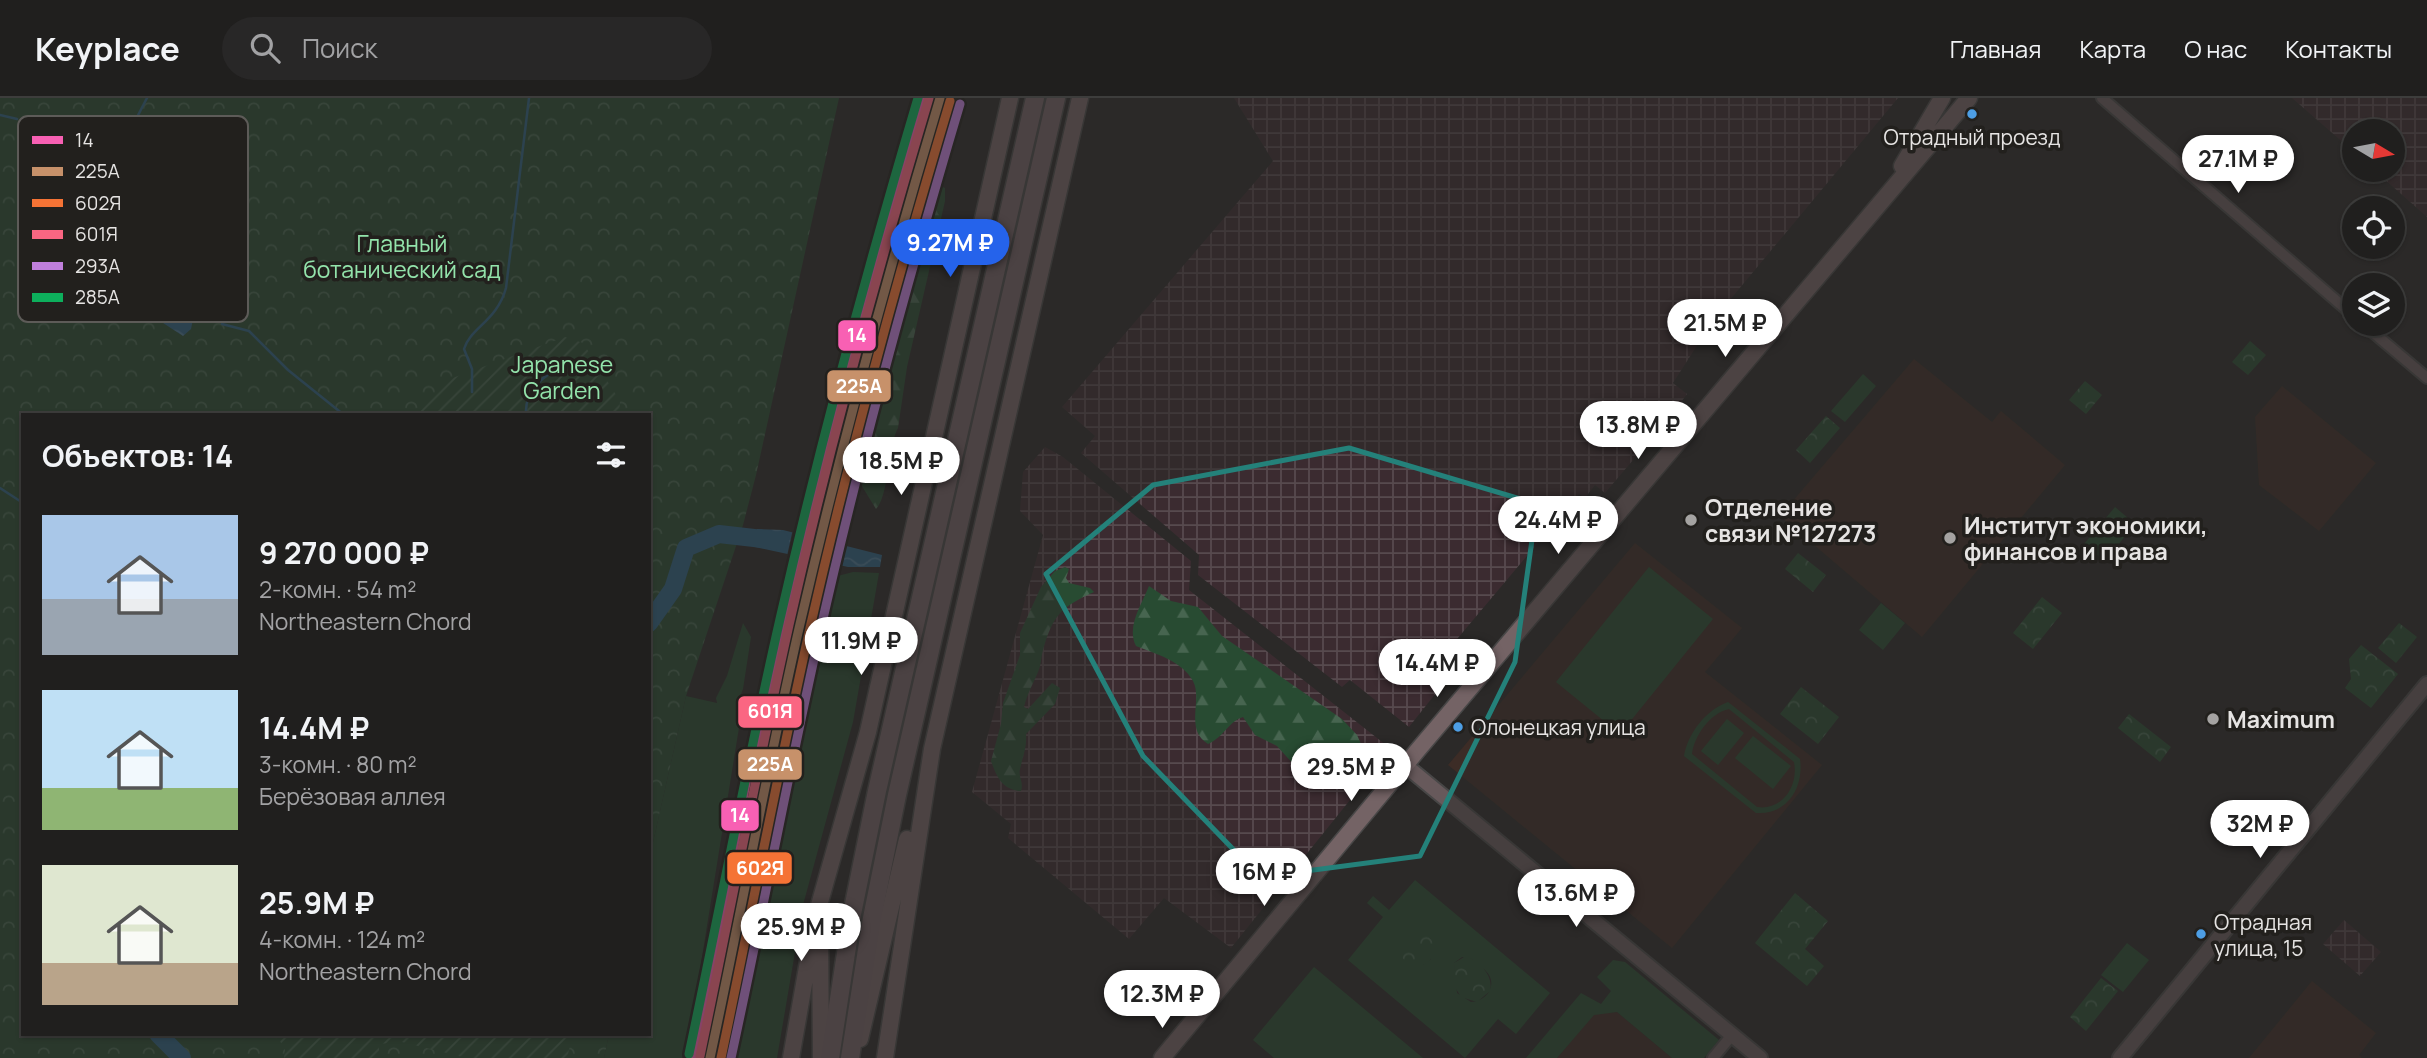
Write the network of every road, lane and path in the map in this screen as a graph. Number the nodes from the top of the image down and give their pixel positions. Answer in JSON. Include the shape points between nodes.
{"nodes":[{"id":1,"x":1010,"y":98,"type":"edge"},
{"id":2,"x":1035,"y":98,"type":"edge"},
{"id":3,"x":1056,"y":98,"type":"edge"},
{"id":4,"x":1080,"y":98,"type":"edge"},
{"id":5,"x":1942,"y":98,"type":"edge"},
{"id":6,"x":1969,"y":98,"type":"edge"},
{"id":7,"x":2102,"y":98,"type":"edge"},
{"id":8,"x":1882,"y":201,"type":"junction"},
{"id":9,"x":2342,"y":306,"type":"edge"},
{"id":10,"x":2377,"y":336,"type":"edge"},
{"id":11,"x":2427,"y":378,"type":"edge"},
{"id":12,"x":2427,"y":684,"type":"edge"},
{"id":13,"x":932,"y":749,"type":"junction"},
{"id":14,"x":1405,"y":765,"type":"junction"},
{"id":15,"x":828,"y":870,"type":"junction"},
{"id":16,"x":1732,"y":1035,"type":"junction"},
{"id":17,"x":791,"y":1058,"type":"edge"},
{"id":18,"x":821,"y":1058,"type":"edge"},
{"id":19,"x":830,"y":1058,"type":"edge"},
{"id":20,"x":853,"y":1058,"type":"edge"},
{"id":21,"x":885,"y":1058,"type":"edge"},
{"id":22,"x":1162,"y":1058,"type":"edge"},
{"id":23,"x":1713,"y":1058,"type":"edge"},
{"id":24,"x":1760,"y":1058,"type":"edge"},
{"id":25,"x":2120,"y":1058,"type":"edge"}],
"edges":[{"from":1,"to":15,"type":"main road","via":[[868,732]]},
{"from":2,"to":19,"type":"main road","via":[[871,818]]},
{"from":3,"to":20,"type":"main road","via":[[872,918]]},
{"from":4,"to":13,"type":"main road"},
{"from":5,"to":8,"type":"main road"},
{"from":6,"to":8,"type":"main road"},
{"from":7,"to":9,"type":"street"},
{"from":8,"to":14,"type":"main road"},
{"from":10,"to":11,"type":"street"},
{"from":12,"to":25,"type":"street"},
{"from":13,"to":20,"type":"main road"},
{"from":13,"to":21,"type":"main road"},
{"from":14,"to":16,"type":"street"},
{"from":14,"to":22,"type":"main road"},
{"from":15,"to":17,"type":"main road","via":[[806,962]]},
{"from":15,"to":18,"type":"main road","via":[[820,939]]},
{"from":16,"to":23,"type":"street"},
{"from":16,"to":24,"type":"street"}]}
